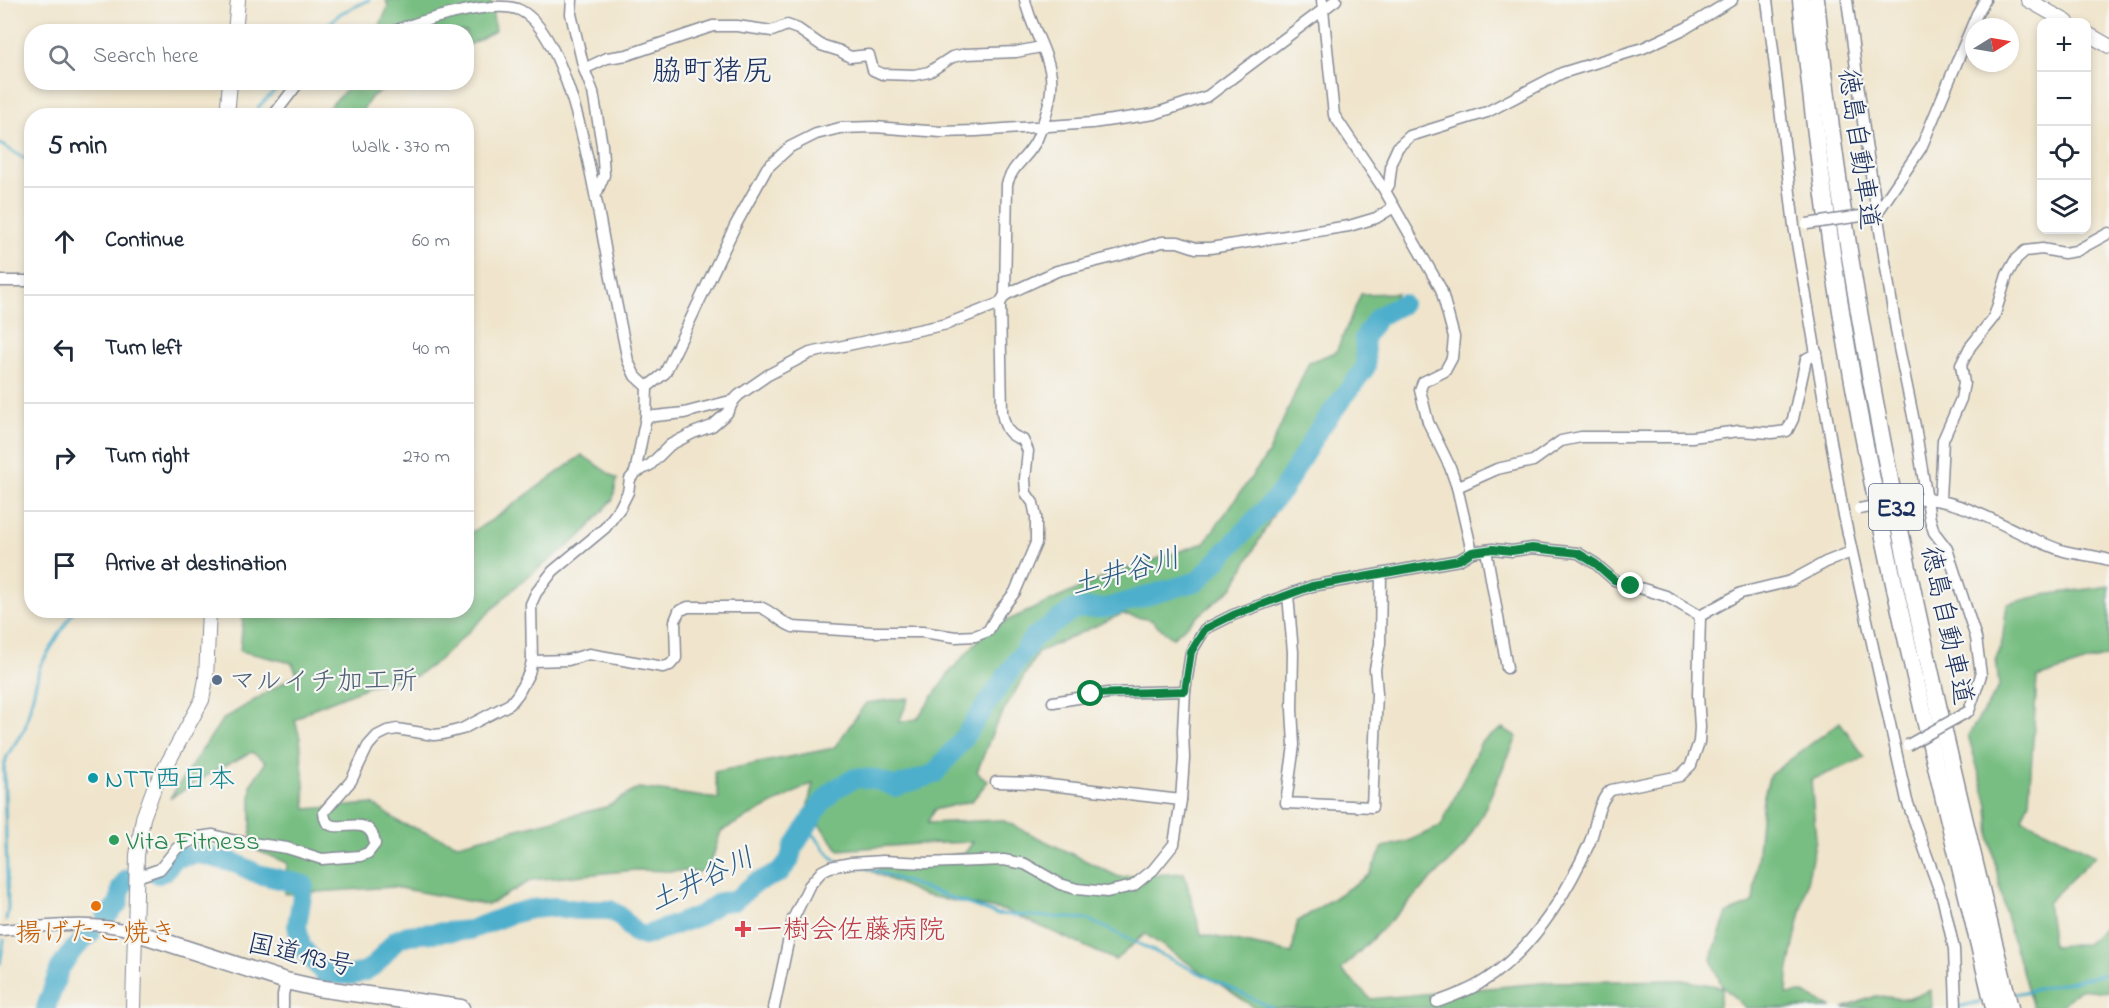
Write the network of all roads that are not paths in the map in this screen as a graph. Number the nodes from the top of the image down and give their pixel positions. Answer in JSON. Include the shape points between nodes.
{"nodes":[{"id":1,"x":238,"y":0,"type":"edge"},
{"id":2,"x":572,"y":0,"type":"edge"},
{"id":3,"x":1025,"y":0,"type":"edge"},
{"id":4,"x":1336,"y":0,"type":"edge"},
{"id":5,"x":1732,"y":0,"type":"edge"},
{"id":6,"x":1767,"y":0,"type":"edge"},
{"id":7,"x":1801,"y":0,"type":"edge"},
{"id":8,"x":1816,"y":0,"type":"edge"},
{"id":9,"x":1847,"y":0,"type":"edge"},
{"id":10,"x":1985,"y":0,"type":"edge"},
{"id":11,"x":2028,"y":0,"type":"edge"},
{"id":12,"x":1322,"y":4,"type":"edge"},
{"id":13,"x":2060,"y":18,"type":"edge"},
{"id":14,"x":236,"y":24,"type":"edge"},
{"id":15,"x":418,"y":24,"type":"edge"},
{"id":16,"x":2091,"y":36,"type":"edge"},
{"id":17,"x":2109,"y":46,"type":"edge"},
{"id":18,"x":1041,"y":47,"type":"junction"},
{"id":19,"x":585,"y":69,"type":"junction"},
{"id":20,"x":229,"y":90,"type":"edge"},
{"id":21,"x":293,"y":90,"type":"edge"},
{"id":22,"x":228,"y":108,"type":"edge"},
{"id":23,"x":279,"y":108,"type":"edge"},
{"id":24,"x":1042,"y":127,"type":"junction"},
{"id":25,"x":1385,"y":191,"type":"junction"},
{"id":26,"x":596,"y":192,"type":"junction"},
{"id":27,"x":1394,"y":207,"type":"junction"},
{"id":28,"x":1877,"y":213,"type":"junction"},
{"id":29,"x":1794,"y":226,"type":"junction"},
{"id":30,"x":2109,"y":233,"type":"edge"},
{"id":31,"x":0,"y":280,"type":"edge"},
{"id":32,"x":24,"y":281,"type":"edge"},
{"id":33,"x":1003,"y":299,"type":"junction"},
{"id":34,"x":1817,"y":352,"type":"junction"},
{"id":35,"x":647,"y":387,"type":"junction"},
{"id":36,"x":734,"y":400,"type":"junction"},
{"id":37,"x":646,"y":417,"type":"junction"},
{"id":38,"x":635,"y":473,"type":"junction"},
{"id":39,"x":1457,"y":487,"type":"junction"},
{"id":40,"x":1926,"y":498,"type":"junction"},
{"id":41,"x":1940,"y":499,"type":"junction"},
{"id":42,"x":1843,"y":511,"type":"junction"},
{"id":43,"x":1486,"y":550,"type":"junction"},
{"id":44,"x":1472,"y":552,"type":"junction"},
{"id":45,"x":1851,"y":552,"type":"junction"},
{"id":46,"x":2109,"y":560,"type":"edge"},
{"id":47,"x":1381,"y":575,"type":"junction"},
{"id":48,"x":1288,"y":595,"type":"junction"},
{"id":49,"x":1700,"y":616,"type":"junction"},
{"id":50,"x":209,"y":618,"type":"edge"},
{"id":51,"x":532,"y":661,"type":"junction"},
{"id":52,"x":1507,"y":668,"type":"dead end"},
{"id":53,"x":1185,"y":691,"type":"junction"},
{"id":54,"x":1053,"y":702,"type":"dead end"},
{"id":55,"x":1896,"y":750,"type":"junction"},
{"id":56,"x":996,"y":782,"type":"dead end"},
{"id":57,"x":1181,"y":800,"type":"junction"},
{"id":58,"x":137,"y":877,"type":"junction"},
{"id":59,"x":1979,"y":884,"type":"junction"},
{"id":60,"x":0,"y":930,"type":"edge"},
{"id":61,"x":134,"y":933,"type":"junction"},
{"id":62,"x":286,"y":981,"type":"junction"},
{"id":63,"x":1437,"y":1002,"type":"dead end"},
{"id":64,"x":133,"y":1008,"type":"edge"},
{"id":65,"x":283,"y":1008,"type":"edge"},
{"id":66,"x":460,"y":1008,"type":"edge"},
{"id":67,"x":774,"y":1008,"type":"edge"},
{"id":68,"x":1956,"y":1008,"type":"edge"},
{"id":69,"x":1994,"y":1008,"type":"edge"},
{"id":70,"x":2010,"y":1008,"type":"edge"},
{"id":71,"x":2019,"y":1008,"type":"edge"}],
"edges":[{"from":1,"to":14,"type":"main road"},
{"from":2,"to":19,"type":"street","via":[[571,14]]},
{"from":3,"to":18,"type":"street"},
{"from":4,"to":12,"type":"street"},
{"from":5,"to":25,"type":"street","via":[[1643,48],[1562,73],[1487,112],[1410,136],[1392,160]]},
{"from":6,"to":29,"type":"street"},
{"from":7,"to":69,"type":"highway","name":"徳島自動車道","number":"E32","via":[[1829,236],[1859,414],[1902,618]]},
{"from":8,"to":59,"type":"highway","name":"徳島自動車道","number":"E32","via":[[1846,234],[1876,410]]},
{"from":9,"to":28,"type":"street"},
{"from":10,"to":28,"type":"street","via":[[1921,148]]},
{"from":11,"to":13,"type":"main road"},
{"from":12,"to":24,"type":"street","via":[[1208,96],[1154,114]]},
{"from":12,"to":25,"type":"street","via":[[1334,115]]},
{"from":15,"to":26,"type":"street","via":[[494,6],[518,9],[530,19],[543,32],[571,94]]},
{"from":16,"to":17,"type":"main road"},
{"from":18,"to":19,"type":"street","via":[[952,57],[929,72],[914,75],[882,74],[873,70],[869,55],[850,57],[787,25],[772,31],[713,26],[607,58]]},
{"from":18,"to":24,"type":"street","via":[[1051,73]]},
{"from":19,"to":26,"type":"street","via":[[602,145],[604,175]]},
{"from":20,"to":22,"type":"main road"},
{"from":21,"to":23,"type":"street"},
{"from":24,"to":33,"type":"street","via":[[1032,150],[1010,174],[1007,184]]},
{"from":24,"to":35,"type":"street","via":[[941,132],[840,128],[790,147],[767,168],[665,373]]},
{"from":25,"to":27,"type":"street"},
{"from":26,"to":35,"type":"street","via":[[628,361],[635,376]]},
{"from":27,"to":33,"type":"street","via":[[1376,218],[1349,226],[1210,248],[1162,242],[1057,271]]},
{"from":27,"to":39,"type":"street","via":[[1441,289],[1454,337],[1452,358],[1445,371],[1423,382],[1420,390],[1428,422]]},
{"from":28,"to":29,"type":"street","bridge":true},
{"from":28,"to":40,"type":"street"},
{"from":29,"to":34,"type":"street"},
{"from":30,"to":41,"type":"street","via":[[2076,251],[2042,249],[2025,252],[2016,259],[1994,317],[1970,346],[1961,365],[1961,399],[1943,440]]},
{"from":31,"to":32,"type":"street"},
{"from":33,"to":36,"type":"street","via":[[948,324],[810,353],[768,375]]},
{"from":33,"to":51,"type":"street","via":[[1002,413],[1005,428],[1023,440],[1028,451],[1026,493],[1036,517],[1036,543],[1015,592],[988,631],[956,637],[793,627],[760,607],[688,607],[679,611],[675,621],[676,658],[663,667],[589,654],[568,660]]},
{"from":34,"to":39,"type":"street","via":[[1806,359],[1787,431],[1739,431],[1692,437],[1581,437],[1561,441],[1533,461],[1497,469]]},
{"from":34,"to":42,"type":"street"},
{"from":35,"to":37,"type":"street"},
{"from":36,"to":37,"type":"street"},
{"from":36,"to":38,"type":"street","via":[[712,426],[670,445],[650,465]]},
{"from":37,"to":38,"type":"street"},
{"from":38,"to":51,"type":"street","via":[[620,508],[605,528],[553,571],[536,593],[531,604]]},
{"from":39,"to":44,"type":"street"},
{"from":40,"to":41,"type":"street"},
{"from":40,"to":42,"type":"street","bridge":true},
{"from":40,"to":55,"type":"street","bridge":true,"via":[[1934,532],[1947,549],[1976,638],[1981,675],[1969,711]]},
{"from":41,"to":46,"type":"street","via":[[2065,551]]},
{"from":42,"to":45,"type":"street"},
{"from":43,"to":44,"type":"street"},
{"from":43,"to":49,"type":"street","via":[[1532,548],[1578,553],[1614,580],[1666,596]]},
{"from":43,"to":52,"type":"street"},
{"from":44,"to":47,"type":"street","via":[[1459,560]]},
{"from":45,"to":49,"type":"street","via":[[1791,581],[1741,593]]},
{"from":45,"to":55,"type":"street"},
{"from":47,"to":48,"type":"street","via":[[1312,586]]},
{"from":47,"to":48,"type":"street","via":[[1372,807],[1286,803],[1294,745]]},
{"from":48,"to":53,"type":"street","via":[[1205,629],[1191,652]]},
{"from":49,"to":63,"type":"street","via":[[1700,727],[1692,765],[1680,776],[1611,790],[1603,797],[1590,842],[1573,877],[1533,936],[1512,960],[1480,984]]},
{"from":50,"to":58,"type":"main road","via":[[202,700],[142,818]]},
{"from":51,"to":58,"type":"street","via":[[510,704],[462,729],[434,735],[410,729],[387,730],[368,746],[351,781],[324,812],[330,825],[360,825],[369,829],[375,844],[368,853],[322,859],[286,848],[213,835],[177,848],[160,869]]},
{"from":53,"to":54,"type":"street","via":[[1091,694]]},
{"from":53,"to":57,"type":"street"},
{"from":55,"to":68,"type":"street","via":[[1907,801],[1943,900],[1954,949]]},
{"from":56,"to":57,"type":"street"},
{"from":57,"to":67,"type":"street","via":[[1174,844],[1153,870],[1133,886],[1107,892],[1077,890],[1025,864],[1004,860],[883,861],[851,863],[822,871],[809,886],[793,920]]},
{"from":58,"to":61,"type":"main road"},
{"from":59,"to":70,"type":"highway","name":"徳島自動車道","number":"E32"},
{"from":59,"to":71,"type":"highway"},
{"from":60,"to":61,"type":"street","via":[[95,925]]},
{"from":61,"to":62,"type":"highway","name":"国道193号"},
{"from":61,"to":64,"type":"main road"},
{"from":62,"to":65,"type":"street"},
{"from":62,"to":66,"type":"highway","name":"国道193号"}]}
